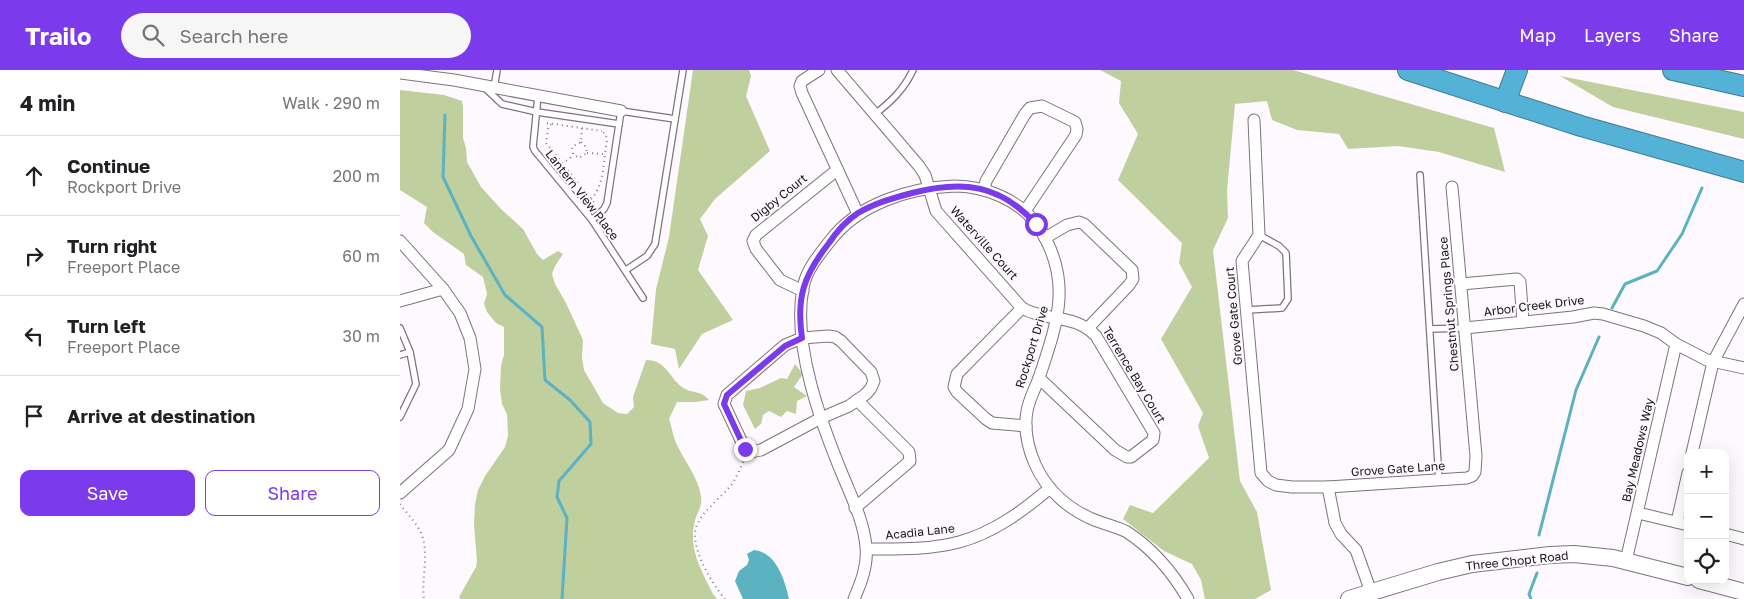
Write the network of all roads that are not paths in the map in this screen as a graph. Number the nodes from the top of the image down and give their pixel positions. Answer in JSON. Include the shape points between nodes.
{"nodes":[{"id":1,"x":497,"y":70,"type":"edge"},
{"id":2,"x":683,"y":70,"type":"edge"},
{"id":3,"x":819,"y":70,"type":"edge"},
{"id":4,"x":837,"y":70,"type":"edge"},
{"id":5,"x":913,"y":70,"type":"edge"},
{"id":6,"x":1408,"y":70,"type":"edge"},
{"id":7,"x":1517,"y":70,"type":"edge"},
{"id":8,"x":1673,"y":70,"type":"edge"},
{"id":9,"x":400,"y":73,"type":"edge"},
{"id":10,"x":1744,"y":86,"type":"edge"},
{"id":11,"x":494,"y":92,"type":"junction"},
{"id":12,"x":538,"y":96,"type":"junction"},
{"id":13,"x":1505,"y":102,"type":"junction"},
{"id":14,"x":621,"y":111,"type":"junction"},
{"id":15,"x":537,"y":112,"type":"junction"},
{"id":16,"x":875,"y":114,"type":"junction"},
{"id":17,"x":675,"y":119,"type":"junction"},
{"id":18,"x":1254,"y":120,"type":"dead end"},
{"id":19,"x":619,"y":124,"type":"junction"},
{"id":20,"x":837,"y":170,"type":"junction"},
{"id":21,"x":1744,"y":172,"type":"edge"},
{"id":22,"x":1420,"y":175,"type":"dead end"},
{"id":23,"x":1452,"y":187,"type":"dead end"},
{"id":24,"x":929,"y":188,"type":"junction"},
{"id":25,"x":984,"y":190,"type":"junction"},
{"id":26,"x":1025,"y":211,"type":"junction"},
{"id":27,"x":858,"y":214,"type":"junction"},
{"id":28,"x":592,"y":220,"type":"junction"},
{"id":29,"x":1259,"y":235,"type":"junction"},
{"id":30,"x":1045,"y":238,"type":"junction"},
{"id":31,"x":400,"y":241,"type":"edge"},
{"id":32,"x":626,"y":270,"type":"junction"},
{"id":33,"x":1461,"y":284,"type":"junction"},
{"id":34,"x":443,"y":290,"type":"junction"},
{"id":35,"x":803,"y":291,"type":"junction"},
{"id":36,"x":643,"y":298,"type":"dead end"},
{"id":37,"x":400,"y":301,"type":"edge"},
{"id":38,"x":1744,"y":304,"type":"edge"},
{"id":39,"x":1022,"y":308,"type":"junction"},
{"id":40,"x":1247,"y":310,"type":"junction"},
{"id":41,"x":1057,"y":317,"type":"junction"},
{"id":42,"x":1523,"y":322,"type":"junction"},
{"id":43,"x":400,"y":328,"type":"edge"},
{"id":44,"x":1088,"y":328,"type":"junction"},
{"id":45,"x":1465,"y":328,"type":"junction"},
{"id":46,"x":1430,"y":329,"type":"junction"},
{"id":47,"x":802,"y":338,"type":"junction"},
{"id":48,"x":1676,"y":344,"type":"junction"},
{"id":49,"x":410,"y":352,"type":"junction"},
{"id":50,"x":400,"y":355,"type":"edge"},
{"id":51,"x":1713,"y":362,"type":"junction"},
{"id":52,"x":1744,"y":368,"type":"edge"},
{"id":53,"x":1039,"y":378,"type":"junction"},
{"id":54,"x":857,"y":400,"type":"junction"},
{"id":55,"x":400,"y":417,"type":"edge"},
{"id":56,"x":821,"y":418,"type":"junction"},
{"id":57,"x":1473,"y":418,"type":"joint"},
{"id":58,"x":1026,"y":426,"type":"junction"},
{"id":59,"x":1693,"y":449,"type":"edge"},
{"id":60,"x":1439,"y":480,"type":"junction"},
{"id":61,"x":1268,"y":481,"type":"joint"},
{"id":62,"x":1328,"y":487,"type":"junction"},
{"id":63,"x":1050,"y":488,"type":"junction"},
{"id":64,"x":400,"y":493,"type":"edge"},
{"id":65,"x":1686,"y":494,"type":"edge"},
{"id":66,"x":855,"y":508,"type":"junction"},
{"id":67,"x":1638,"y":513,"type":"junction"},
{"id":68,"x":1682,"y":524,"type":"edge"},
{"id":69,"x":1729,"y":535,"type":"edge"},
{"id":70,"x":1744,"y":539,"type":"edge"},
{"id":71,"x":867,"y":550,"type":"junction"},
{"id":72,"x":1626,"y":561,"type":"junction"},
{"id":73,"x":1684,"y":576,"type":"edge"},
{"id":74,"x":1714,"y":584,"type":"edge"},
{"id":75,"x":1371,"y":592,"type":"junction"},
{"id":76,"x":1744,"y":592,"type":"edge"},
{"id":77,"x":854,"y":599,"type":"edge"},
{"id":78,"x":1188,"y":599,"type":"edge"},
{"id":79,"x":1349,"y":599,"type":"edge"}],
"edges":[{"from":1,"to":11,"type":"lane"},
{"from":2,"to":17,"type":"lane"},
{"from":3,"to":20,"type":"street","via":[[802,81],[800,86]]},
{"from":4,"to":16,"type":"street","name":"Waterville Court"},
{"from":5,"to":16,"type":"lane","via":[[894,100]]},
{"from":6,"to":13,"type":"highway"},
{"from":7,"to":13,"type":"highway"},
{"from":8,"to":10,"type":"highway"},
{"from":9,"to":11,"type":"street","via":[[482,85]]},
{"from":11,"to":12,"type":"street"},
{"from":11,"to":15,"type":"lane","via":[[502,104]]},
{"from":12,"to":14,"type":"street"},
{"from":12,"to":15,"type":"lane","name":"Lantern View Place"},
{"from":13,"to":21,"type":"highway"},
{"from":14,"to":17,"type":"lane"},
{"from":14,"to":19,"type":"lane"},
{"from":15,"to":19,"type":"lane"},
{"from":15,"to":28,"type":"lane","name":"Lantern View Place","via":[[535,151]]},
{"from":16,"to":24,"type":"street","name":"Waterville Court","via":[[920,166]]},
{"from":17,"to":32,"type":"lane","via":[[655,244],[647,256]]},
{"from":18,"to":29,"type":"street"},
{"from":19,"to":28,"type":"lane","via":[[607,203]]},
{"from":20,"to":27,"type":"street"},
{"from":20,"to":35,"type":"street","name":"Digby Court","via":[[756,234],[753,241],[780,280]]},
{"from":22,"to":46,"type":"lane"},
{"from":23,"to":33,"type":"street","name":"Chestnut Springs Place"},
{"from":24,"to":25,"type":"street","name":"Rockport Drive","via":[[964,186]]},
{"from":24,"to":27,"type":"street","name":"Rockport Drive","via":[[875,204]]},
{"from":24,"to":39,"type":"street","name":"Waterville Court","via":[[936,211]]},
{"from":25,"to":26,"type":"street","name":"Rockport Drive","via":[[1002,196]]},
{"from":25,"to":26,"type":"street","via":[[986,181],[1030,108],[1042,106],[1075,122],[1076,135]]},
{"from":26,"to":30,"type":"street","name":"Rockport Drive"},
{"from":27,"to":35,"type":"street","name":"Rockport Drive","via":[[845,223],[818,257],[807,275]]},
{"from":28,"to":32,"type":"lane","name":"Lantern View Place"},
{"from":29,"to":40,"type":"street","name":"Grove Gate Court","via":[[1242,261]]},
{"from":29,"to":40,"type":"lane","via":[[1286,253],[1288,299],[1282,308]]},
{"from":30,"to":41,"type":"street","name":"Rockport Drive","via":[[1060,279]]},
{"from":30,"to":44,"type":"street","via":[[1079,222],[1132,270],[1133,278],[1129,285]]},
{"from":31,"to":34,"type":"street"},
{"from":32,"to":36,"type":"lane","name":"Lantern View Place"},
{"from":33,"to":42,"type":"street","via":[[1518,280]]},
{"from":33,"to":45,"type":"street","name":"Chestnut Springs Place"},
{"from":34,"to":37,"type":"street"},
{"from":34,"to":64,"type":"street","via":[[460,313],[470,338],[475,369],[468,409],[449,450]]},
{"from":35,"to":47,"type":"street","name":"Rockport Drive"},
{"from":38,"to":51,"type":"street"},
{"from":39,"to":41,"type":"street","via":[[1031,313]]},
{"from":39,"to":58,"type":"street","via":[[957,374],[954,388],[992,423]]},
{"from":40,"to":61,"type":"street","name":"Grove Gate Court","via":[[1262,473]]},
{"from":41,"to":44,"type":"street","name":"Terrence Bay Court"},
{"from":41,"to":53,"type":"street","name":"Rockport Drive"},
{"from":42,"to":45,"type":"street","name":"Arbor Creek Drive"},
{"from":42,"to":48,"type":"street","name":"Arbor Creek Drive","via":[[1603,314],[1644,326]]},
{"from":43,"to":49,"type":"lane"},
{"from":44,"to":53,"type":"street","name":"Terrence Bay Court","via":[[1102,344],[1154,433],[1153,440],[1131,457],[1126,457]]},
{"from":45,"to":46,"type":"lane"},
{"from":45,"to":57,"type":"street","name":"Chestnut Springs Place"},
{"from":46,"to":60,"type":"lane"},
{"from":47,"to":54,"type":"street","via":[[835,337],[871,372],[872,388]]},
{"from":47,"to":56,"type":"street","name":"Rockport Drive","via":[[812,392]]},
{"from":47,"to":56,"type":"street","via":[[785,346],[727,395],[724,404],[745,449],[751,452],[761,450]]},
{"from":48,"to":51,"type":"street","name":"Arbor Creek Drive"},
{"from":48,"to":67,"type":"street","name":"Bay Meadows Way"},
{"from":49,"to":50,"type":"lane"},
{"from":49,"to":55,"type":"lane","via":[[416,384]]},
{"from":51,"to":52,"type":"street","name":"Arbor Creek Drive"},
{"from":51,"to":59,"type":"street"},
{"from":53,"to":58,"type":"street","name":"Rockport Drive","via":[[1027,411]]},
{"from":54,"to":56,"type":"street"},
{"from":54,"to":66,"type":"street","via":[[909,452],[910,461]]},
{"from":56,"to":66,"type":"street","name":"Rockport Drive"},
{"from":57,"to":60,"type":"street","name":"Grove Gate Lane","via":[[1475,472],[1467,478]]},
{"from":58,"to":63,"type":"street","name":"Rockport Drive","via":[[1034,462]]},
{"from":60,"to":62,"type":"street","name":"Grove Gate Lane"},
{"from":61,"to":62,"type":"street","name":"Grove Gate Lane","via":[[1284,486]]},
{"from":62,"to":75,"type":"street","via":[[1335,522],[1356,550]]},
{"from":63,"to":71,"type":"street","name":"Acadia Lane","via":[[1014,516],[973,538],[932,547]]},
{"from":63,"to":78,"type":"street","name":"Rockport Drive","via":[[1062,502],[1144,544],[1164,563]]},
{"from":65,"to":68,"type":"street"},
{"from":66,"to":71,"type":"street","name":"Rockport Drive"},
{"from":67,"to":68,"type":"street"},
{"from":67,"to":72,"type":"street","name":"Bay Meadows Way"},
{"from":69,"to":70,"type":"street"},
{"from":71,"to":77,"type":"street","name":"Rockport Drive"},
{"from":72,"to":73,"type":"main road","name":"Three Chopt Road"},
{"from":72,"to":75,"type":"main road","name":"Three Chopt Road","via":[[1574,554],[1472,564]]},
{"from":74,"to":76,"type":"main road"},
{"from":75,"to":79,"type":"main road","name":"Three Chopt Road"}]}
